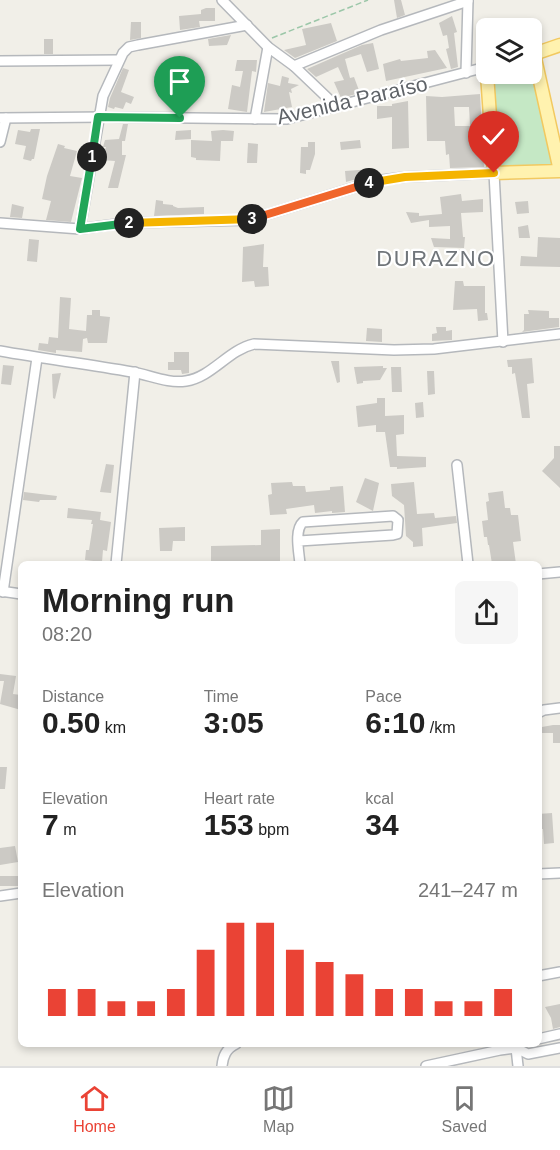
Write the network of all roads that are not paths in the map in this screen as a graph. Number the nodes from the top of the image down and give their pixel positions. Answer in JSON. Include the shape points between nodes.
{"nodes":[{"id":1,"x":222,"y":0,"type":"edge"},
{"id":2,"x":468,"y":0,"type":"edge"},
{"id":3,"x":248,"y":26,"type":"junction"},
{"id":4,"x":266,"y":44,"type":"junction"},
{"id":5,"x":560,"y":45,"type":"edge"},
{"id":6,"x":542,"y":51,"type":"edge"},
{"id":7,"x":119,"y":60,"type":"junction"},
{"id":8,"x":0,"y":61,"type":"edge"},
{"id":9,"x":294,"y":66,"type":"junction"},
{"id":10,"x":476,"y":70,"type":"edge"},
{"id":11,"x":466,"y":73,"type":"junction"},
{"id":12,"x":488,"y":84,"type":"edge"},
{"id":13,"x":541,"y":84,"type":"edge"},
{"id":14,"x":337,"y":107,"type":"junction"},
{"id":15,"x":98,"y":117,"type":"junction"},
{"id":16,"x":3,"y":118,"type":"edge"},
{"id":17,"x":255,"y":119,"type":"junction"},
{"id":18,"x":556,"y":133,"type":"edge"},
{"id":19,"x":0,"y":142,"type":"edge"},
{"id":20,"x":560,"y":171,"type":"edge"},
{"id":21,"x":494,"y":173,"type":"junction"},
{"id":22,"x":0,"y":223,"type":"edge"},
{"id":23,"x":80,"y":229,"type":"junction"},
{"id":24,"x":560,"y":334,"type":"edge"},
{"id":25,"x":502,"y":342,"type":"junction"},
{"id":26,"x":0,"y":351,"type":"edge"},
{"id":27,"x":37,"y":358,"type":"junction"},
{"id":28,"x":135,"y":372,"type":"junction"},
{"id":29,"x":456,"y":465,"type":"dead end"},
{"id":30,"x":298,"y":541,"type":"junction"},
{"id":31,"x":116,"y":561,"type":"edge"},
{"id":32,"x":300,"y":561,"type":"edge"},
{"id":33,"x":468,"y":561,"type":"edge"},
{"id":34,"x":560,"y":572,"type":"edge"},
{"id":35,"x":542,"y":574,"type":"edge"},
{"id":36,"x":2,"y":591,"type":"edge"},
{"id":37,"x":18,"y":594,"type":"edge"},
{"id":38,"x":560,"y":708,"type":"edge"},
{"id":39,"x":542,"y":711,"type":"edge"},
{"id":40,"x":560,"y":873,"type":"edge"},
{"id":41,"x":542,"y":874,"type":"edge"},
{"id":42,"x":18,"y":893,"type":"edge"},
{"id":43,"x":0,"y":896,"type":"edge"},
{"id":44,"x":560,"y":972,"type":"edge"},
{"id":45,"x":542,"y":975,"type":"edge"},
{"id":46,"x":560,"y":1034,"type":"edge"},
{"id":47,"x":542,"y":1038,"type":"edge"},
{"id":48,"x":229,"y":1047,"type":"edge"},
{"id":49,"x":500,"y":1047,"type":"edge"},
{"id":50,"x":519,"y":1047,"type":"edge"},
{"id":51,"x":520,"y":1047,"type":"edge"},
{"id":52,"x":560,"y":1048,"type":"edge"},
{"id":53,"x":222,"y":1066,"type":"edge"},
{"id":54,"x":426,"y":1066,"type":"edge"},
{"id":55,"x":518,"y":1066,"type":"edge"}],
"edges":[{"from":1,"to":3,"type":"street"},
{"from":2,"to":9,"type":"street"},
{"from":2,"to":11,"type":"street"},
{"from":3,"to":4,"type":"street"},
{"from":3,"to":7,"type":"street","via":[[133,46]]},
{"from":4,"to":9,"type":"street"},
{"from":4,"to":17,"type":"street"},
{"from":5,"to":6,"type":"main road"},
{"from":7,"to":8,"type":"street"},
{"from":7,"to":15,"type":"street"},
{"from":9,"to":14,"type":"street"},
{"from":10,"to":11,"type":"street","name":"Avenida Paraíso"},
{"from":11,"to":14,"type":"street","name":"Avenida Paraíso"},
{"from":12,"to":21,"type":"main road"},
{"from":13,"to":18,"type":"main road"},
{"from":14,"to":17,"type":"street","name":"Avenida Paraíso","via":[[287,119]]},
{"from":15,"to":16,"type":"street","name":"Avenida Paraíso"},
{"from":15,"to":17,"type":"street","name":"Avenida Paraíso"},
{"from":15,"to":23,"type":"street"},
{"from":16,"to":19,"type":"street"},
{"from":18,"to":20,"type":"main road"},
{"from":20,"to":21,"type":"main road"},
{"from":21,"to":23,"type":"street","via":[[375,181],[249,220],[125,223]]},
{"from":21,"to":25,"type":"street"},
{"from":22,"to":23,"type":"street"},
{"from":24,"to":25,"type":"street"},
{"from":25,"to":28,"type":"street","via":[[394,350],[254,344],[242,347],[188,381],[173,382]]},
{"from":26,"to":27,"type":"street"},
{"from":27,"to":28,"type":"street"},
{"from":27,"to":36,"type":"street"},
{"from":28,"to":31,"type":"street"},
{"from":29,"to":33,"type":"street"},
{"from":30,"to":30,"type":"street","via":[[393,535],[399,529],[398,520],[393,516],[303,522],[298,529]]},
{"from":30,"to":32,"type":"street"},
{"from":34,"to":35,"type":"street"},
{"from":36,"to":37,"type":"street"},
{"from":38,"to":39,"type":"street"},
{"from":40,"to":41,"type":"street"},
{"from":42,"to":43,"type":"street"},
{"from":44,"to":45,"type":"street"},
{"from":46,"to":47,"type":"street"},
{"from":48,"to":53,"type":"street"},
{"from":49,"to":54,"type":"street"},
{"from":50,"to":55,"type":"street"},
{"from":51,"to":52,"type":"street","via":[[528,1054]]}]}
